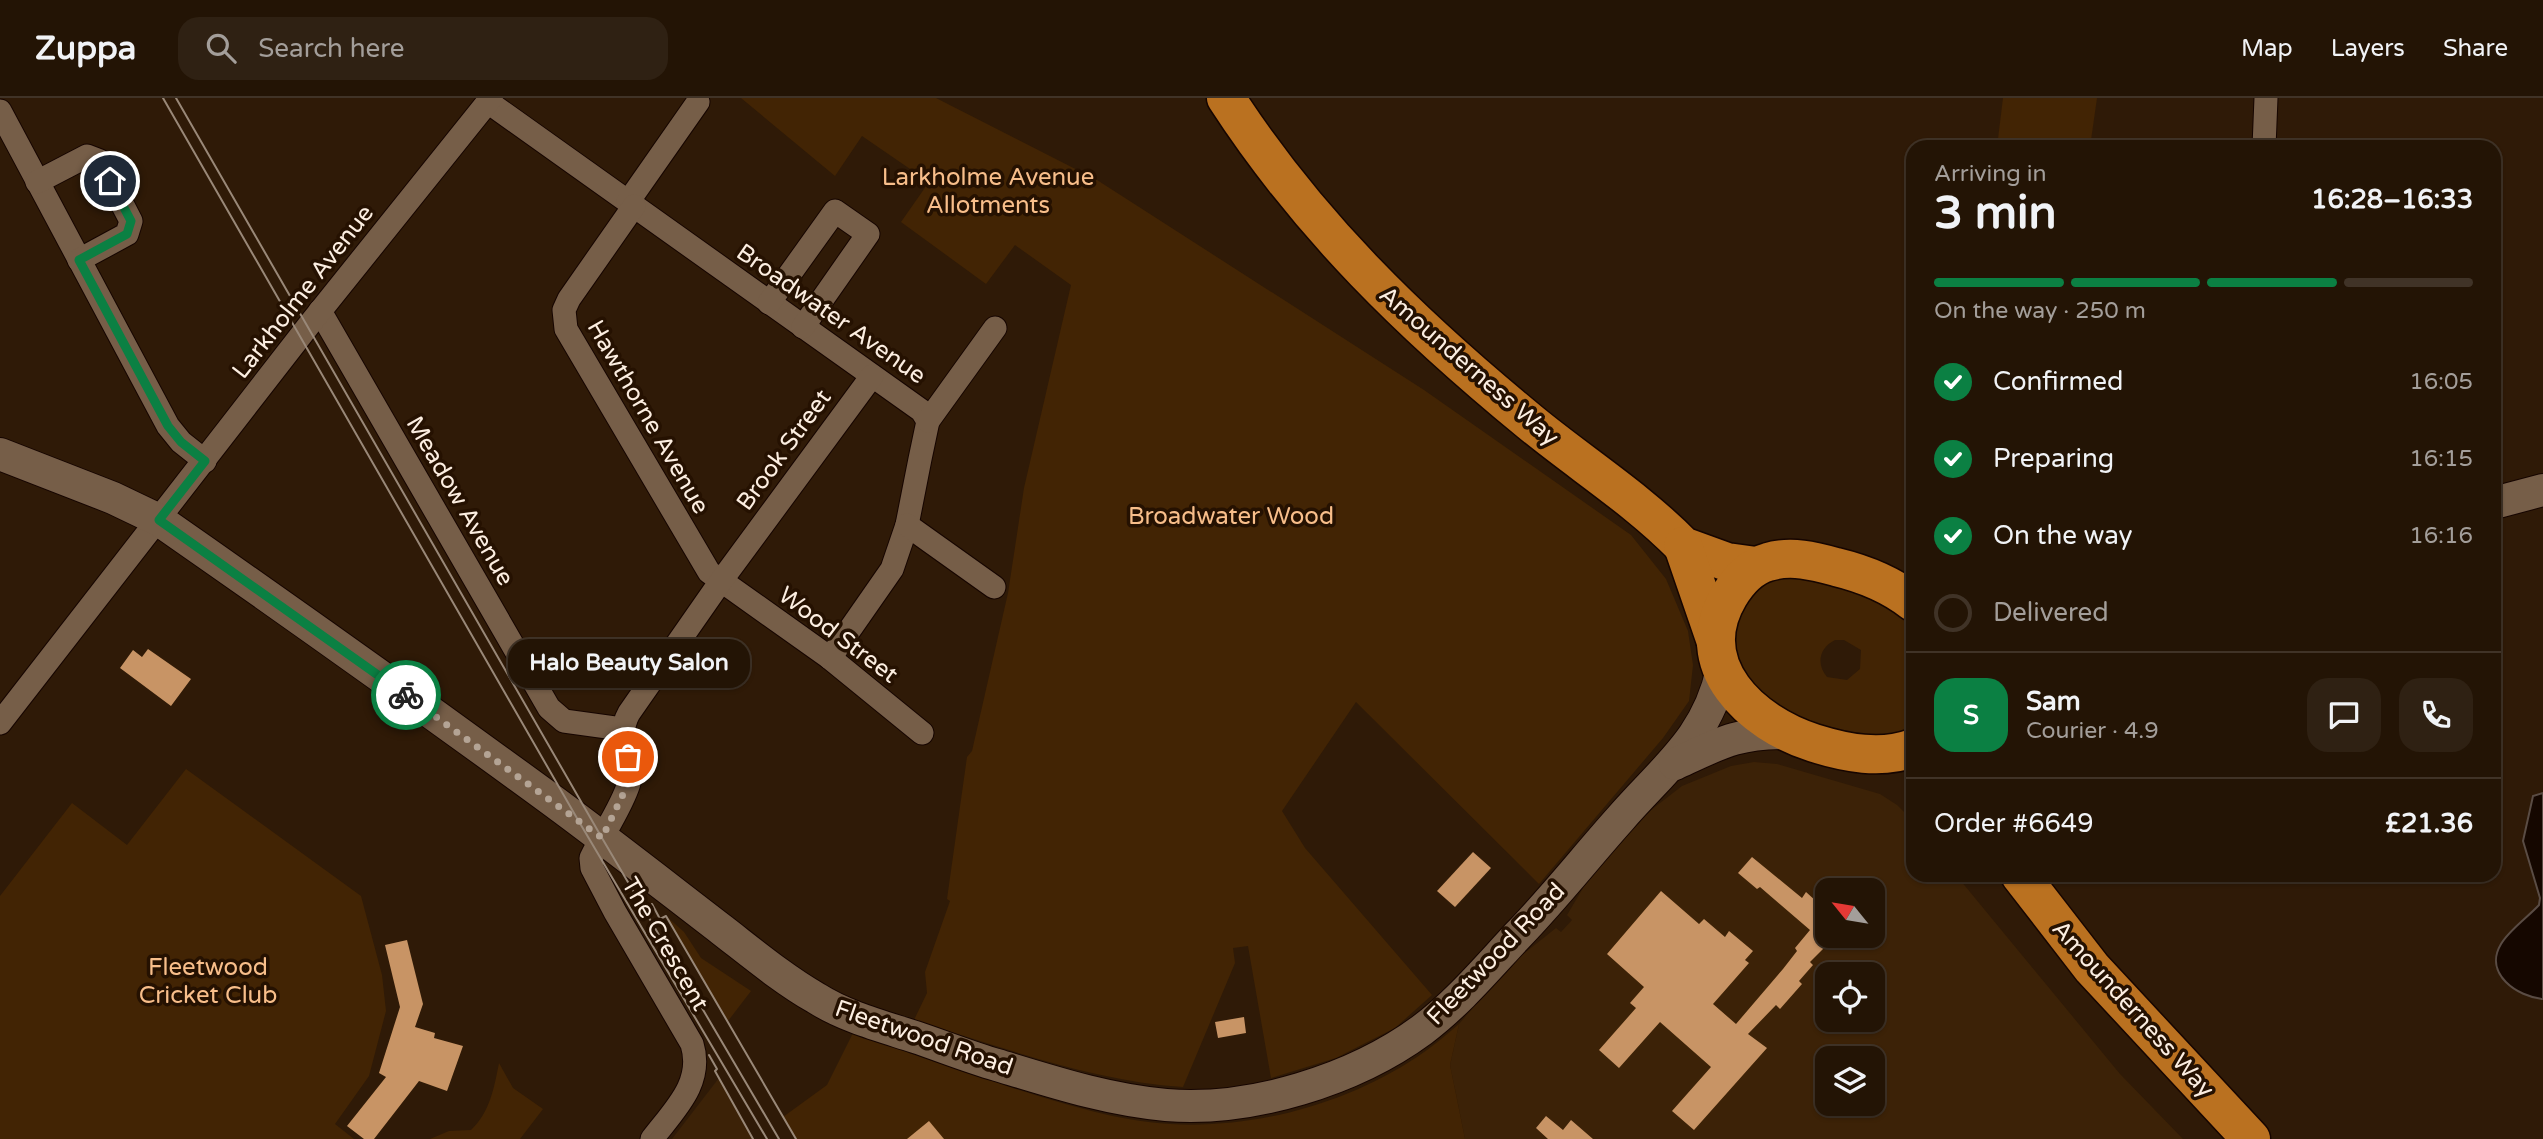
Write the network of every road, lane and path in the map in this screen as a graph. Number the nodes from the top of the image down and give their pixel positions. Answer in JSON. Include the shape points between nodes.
{"nodes":[{"id":1,"x":1226,"y":98,"type":"edge"},
{"id":2,"x":2266,"y":98,"type":"edge"},
{"id":3,"x":490,"y":100,"type":"edge"},
{"id":4,"x":698,"y":102,"type":"dead end"},
{"id":5,"x":0,"y":111,"type":"edge"},
{"id":6,"x":2264,"y":140,"type":"edge"},
{"id":7,"x":37,"y":182,"type":"junction"},
{"id":8,"x":631,"y":204,"type":"junction"},
{"id":9,"x":79,"y":260,"type":"junction"},
{"id":10,"x":769,"y":303,"type":"junction"},
{"id":11,"x":320,"y":311,"type":"junction"},
{"id":12,"x":803,"y":327,"type":"junction"},
{"id":13,"x":995,"y":328,"type":"dead end"},
{"id":14,"x":872,"y":376,"type":"junction"},
{"id":15,"x":928,"y":421,"type":"junction"},
{"id":16,"x":0,"y":454,"type":"edge"},
{"id":17,"x":205,"y":461,"type":"junction"},
{"id":18,"x":2543,"y":490,"type":"edge"},
{"id":19,"x":2501,"y":501,"type":"edge"},
{"id":20,"x":159,"y":520,"type":"junction"},
{"id":21,"x":907,"y":524,"type":"junction"},
{"id":22,"x":1683,"y":545,"type":"junction"},
{"id":23,"x":1756,"y":566,"type":"junction"},
{"id":24,"x":721,"y":581,"type":"junction"},
{"id":25,"x":994,"y":587,"type":"dead end"},
{"id":26,"x":1906,"y":594,"type":"edge"},
{"id":27,"x":1719,"y":654,"type":"junction"},
{"id":28,"x":830,"y":658,"type":"junction"},
{"id":29,"x":0,"y":723,"type":"edge"},
{"id":30,"x":622,"y":729,"type":"junction"},
{"id":31,"x":922,"y":733,"type":"dead end"},
{"id":32,"x":1790,"y":733,"type":"junction"},
{"id":33,"x":1906,"y":753,"type":"edge"},
{"id":34,"x":1674,"y":764,"type":"junction"},
{"id":35,"x":602,"y":838,"type":"junction"},
{"id":36,"x":2025,"y":882,"type":"edge"},
{"id":37,"x":652,"y":1139,"type":"edge"},
{"id":38,"x":2251,"y":1139,"type":"edge"}],
"edges":[{"from":1,"to":22,"type":"highway","name":"Amounderness Way","via":[[1307,208],[1392,301],[1468,372]]},
{"from":2,"to":6,"type":"street"},
{"from":3,"to":8,"type":"street","name":"Broadwater Avenue"},
{"from":3,"to":11,"type":"street","name":"Larkholme Avenue"},
{"from":4,"to":8,"type":"street","name":"Hawthorne Avenue"},
{"from":5,"to":7,"type":"street"},
{"from":7,"to":9,"type":"street"},
{"from":7,"to":9,"type":"street","via":[[87,156],[100,161],[131,221],[127,234]]},
{"from":8,"to":10,"type":"street","name":"Broadwater Avenue"},
{"from":8,"to":24,"type":"street","name":"Hawthorne Avenue","via":[[569,299],[563,321],[704,565]]},
{"from":9,"to":17,"type":"street","via":[[168,426]]},
{"from":10,"to":12,"type":"street","name":"Broadwater Avenue"},
{"from":10,"to":12,"type":"street","via":[[835,211],[868,234]]},
{"from":11,"to":17,"type":"street","name":"Larkholme Avenue"},
{"from":11,"to":30,"type":"street","name":"Meadow Avenue","via":[[556,716]]},
{"from":12,"to":14,"type":"street","name":"Broadwater Avenue"},
{"from":13,"to":15,"type":"street"},
{"from":14,"to":15,"type":"street","name":"Broadwater Avenue","via":[[922,411]]},
{"from":14,"to":24,"type":"street","name":"Brook Street"},
{"from":15,"to":21,"type":"street","name":"Broadwater Avenue"},
{"from":16,"to":20,"type":"street","name":"Fleetwood Road"},
{"from":17,"to":20,"type":"street","name":"Larkholme Avenue"},
{"from":18,"to":19,"type":"street"},
{"from":20,"to":29,"type":"street","name":"Larkholme Avenue"},
{"from":20,"to":35,"type":"street","name":"Fleetwood Road"},
{"from":21,"to":25,"type":"street"},
{"from":21,"to":28,"type":"street","name":"Broadwater Avenue","via":[[892,569]]},
{"from":22,"to":23,"type":"highway","name":"Amounderness Way","via":[[1727,562]]},
{"from":22,"to":27,"type":"highway"},
{"from":23,"to":26,"type":"highway","via":[[1786,559],[1808,560],[1861,574]]},
{"from":23,"to":27,"type":"highway","via":[[1743,577],[1721,611]]},
{"from":24,"to":28,"type":"street","name":"Wood Street"},
{"from":24,"to":30,"type":"street","name":"Brook Street"},
{"from":27,"to":32,"type":"highway","via":[[1731,687],[1755,712]]},
{"from":27,"to":34,"type":"street","name":"Fleetwood Road","via":[[1710,709]]},
{"from":28,"to":31,"type":"street","name":"Wood Street"},
{"from":30,"to":35,"type":"street","via":[[628,784]]},
{"from":32,"to":33,"type":"highway","via":[[1867,755]]},
{"from":32,"to":34,"type":"street","name":"Fleetwood Road","via":[[1755,733],[1726,740]]},
{"from":34,"to":35,"type":"street","name":"Fleetwood Road","via":[[1457,1000],[1421,1030],[1327,1080],[1254,1100],[1209,1105],[1168,1106],[1059,1084],[829,1006],[779,974]]},
{"from":35,"to":37,"type":"street","name":"The Crescent","via":[[592,868],[692,1044],[696,1065],[681,1102]]},
{"from":36,"to":38,"type":"highway","name":"Amounderness Way","via":[[2092,968]]}]}
